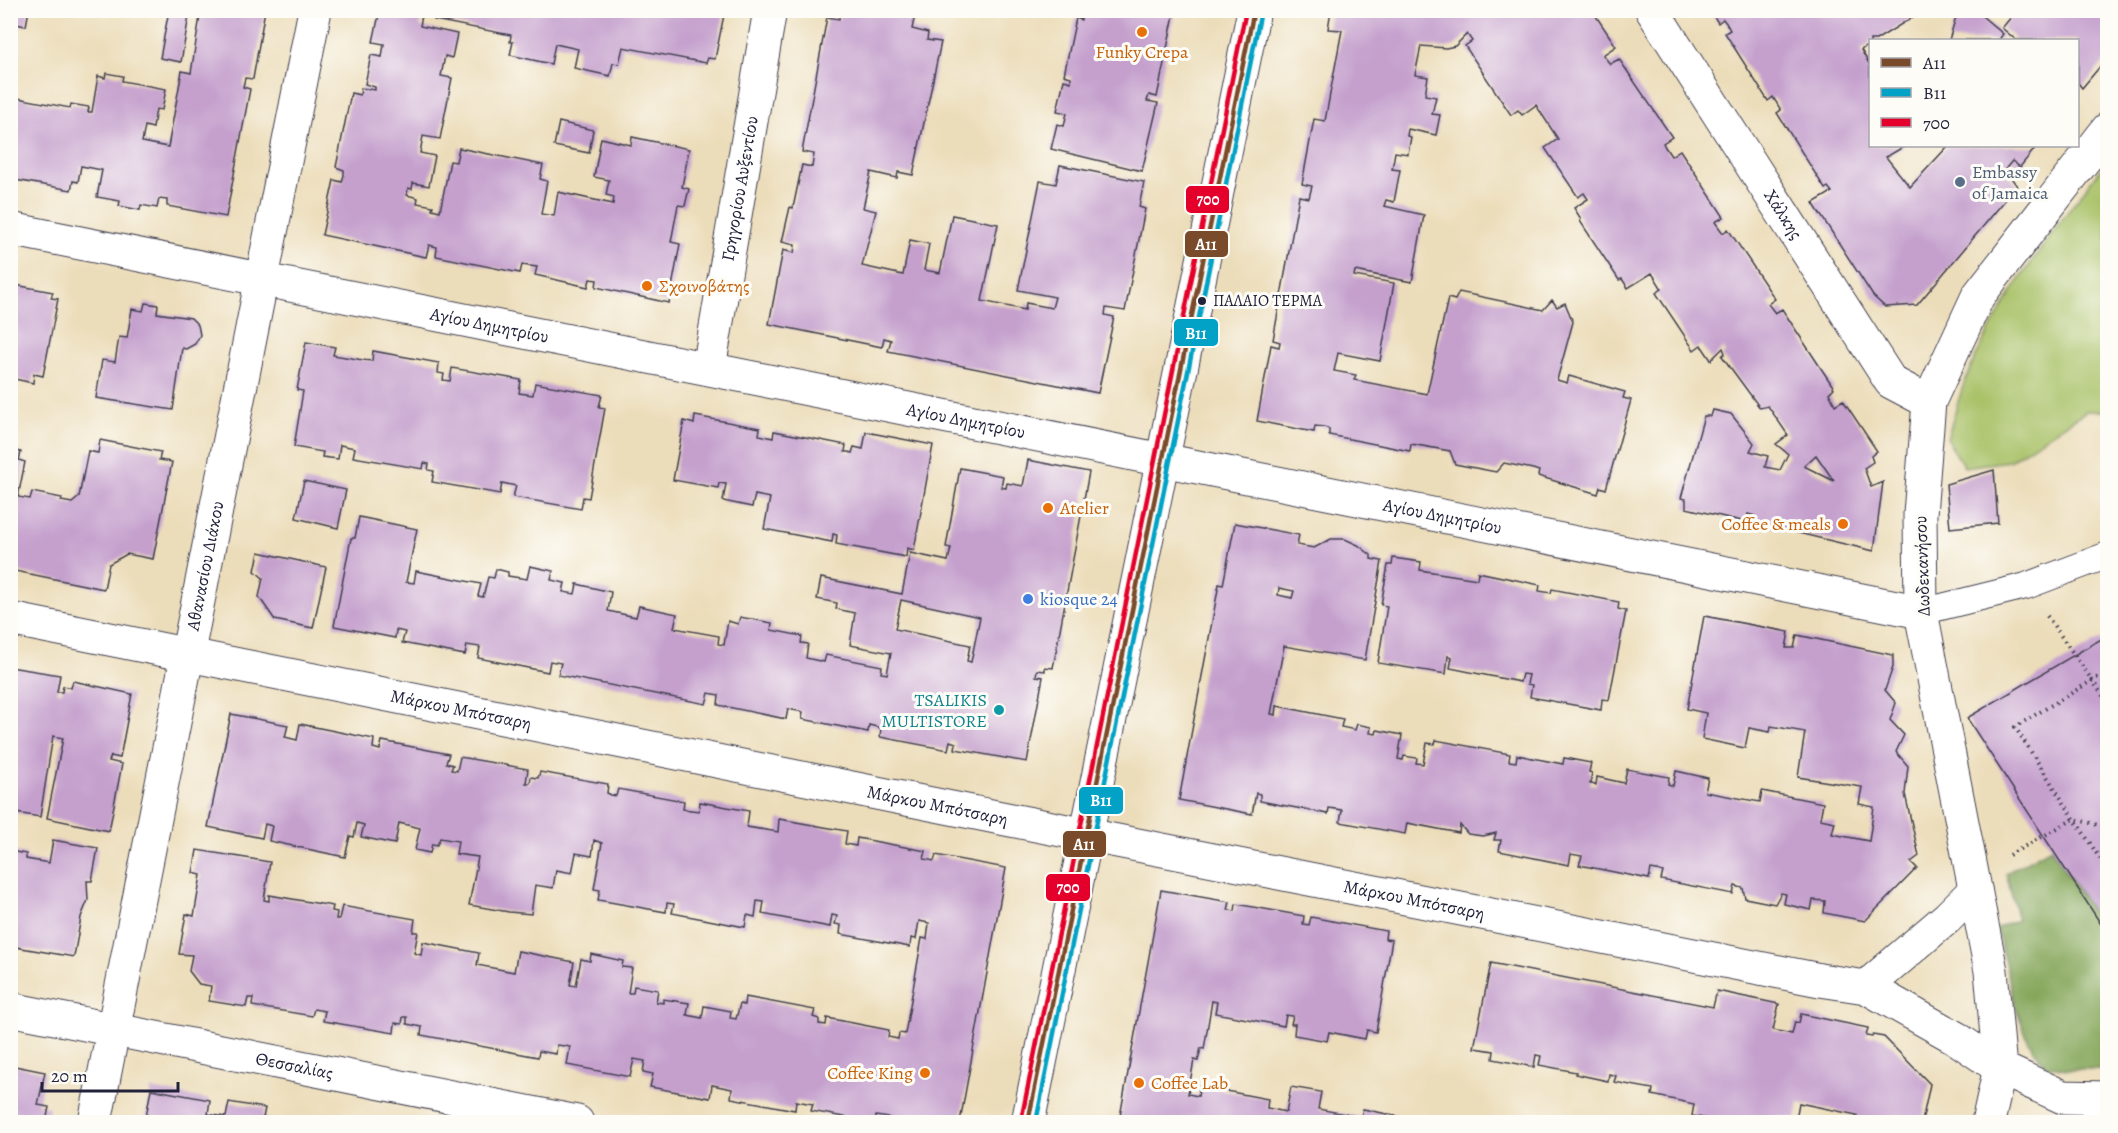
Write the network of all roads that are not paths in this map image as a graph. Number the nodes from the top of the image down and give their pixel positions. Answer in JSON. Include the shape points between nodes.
{"nodes":[{"id":1,"x":315,"y":10,"type":"edge"},
{"id":2,"x":770,"y":10,"type":"edge"},
{"id":3,"x":1254,"y":10,"type":"edge"},
{"id":4,"x":1652,"y":10,"type":"edge"},
{"id":5,"x":2108,"y":129,"type":"edge"},
{"id":6,"x":10,"y":229,"type":"edge"},
{"id":7,"x":262,"y":280,"type":"junction"},
{"id":8,"x":709,"y":368,"type":"junction"},
{"id":9,"x":1929,"y":402,"type":"junction"},
{"id":10,"x":1162,"y":461,"type":"junction"},
{"id":11,"x":2108,"y":555,"type":"edge"},
{"id":12,"x":1921,"y":612,"type":"junction"},
{"id":13,"x":10,"y":619,"type":"edge"},
{"id":14,"x":188,"y":654,"type":"junction"},
{"id":15,"x":1087,"y":835,"type":"junction"},
{"id":16,"x":1975,"y":890,"type":"junction"},
{"id":17,"x":1866,"y":987,"type":"junction"},
{"id":18,"x":10,"y":1009,"type":"edge"},
{"id":19,"x":114,"y":1029,"type":"junction"},
{"id":20,"x":2000,"y":1068,"type":"junction"},
{"id":21,"x":2108,"y":1098,"type":"edge"},
{"id":22,"x":96,"y":1122,"type":"edge"},
{"id":23,"x":577,"y":1122,"type":"edge"},
{"id":24,"x":1028,"y":1122,"type":"edge"},
{"id":25,"x":1988,"y":1122,"type":"edge"}],
"edges":[{"from":1,"to":7,"type":"street","name":"Αθανασίου Διάκου"},
{"from":2,"to":8,"type":"street","name":"Γρηγορίου Αυξεντίου"},
{"from":3,"to":10,"type":"street"},
{"from":4,"to":9,"type":"street","name":"Χάλκης","via":[[1891,382]]},
{"from":5,"to":9,"type":"street","name":"Δωδεκανήσου","via":[[1978,296]]},
{"from":6,"to":7,"type":"street","name":"Αγίου Δημητρίου"},
{"from":7,"to":8,"type":"street","name":"Αγίου Δημητρίου"},
{"from":7,"to":14,"type":"street","name":"Αθανασίου Διάκου"},
{"from":8,"to":10,"type":"street","name":"Αγίου Δημητρίου"},
{"from":9,"to":12,"type":"street","name":"Δωδεκανήσου","via":[[1920,514]]},
{"from":10,"to":12,"type":"street","name":"Αγίου Δημητρίου"},
{"from":10,"to":15,"type":"street"},
{"from":11,"to":12,"type":"lane","via":[[2026,586]]},
{"from":12,"to":16,"type":"street","name":"Δωδεκανήσου"},
{"from":13,"to":14,"type":"street","name":"Μάρκου Μπότσαρη"},
{"from":14,"to":15,"type":"street","name":"Μάρκου Μπότσαρη"},
{"from":14,"to":19,"type":"street","name":"Αθανασίου Διάκου"},
{"from":15,"to":17,"type":"street","name":"Μάρκου Μπότσαρη"},
{"from":15,"to":24,"type":"street"},
{"from":16,"to":17,"type":"street"},
{"from":16,"to":20,"type":"street","name":"Δωδεκανήσου","via":[[1991,971]]},
{"from":17,"to":20,"type":"street","name":"Μάρκου Μπότσαρη"},
{"from":18,"to":19,"type":"street","name":"Θεσσαλίας"},
{"from":19,"to":22,"type":"street","name":"Αθανασίου Διάκου"},
{"from":19,"to":23,"type":"street","name":"Θεσσαλίας"},
{"from":20,"to":21,"type":"street","name":"Μάρκου Μπότσαρη","via":[[2063,1097]]},
{"from":20,"to":25,"type":"street","name":"Δωδεκανήσου"}]}
